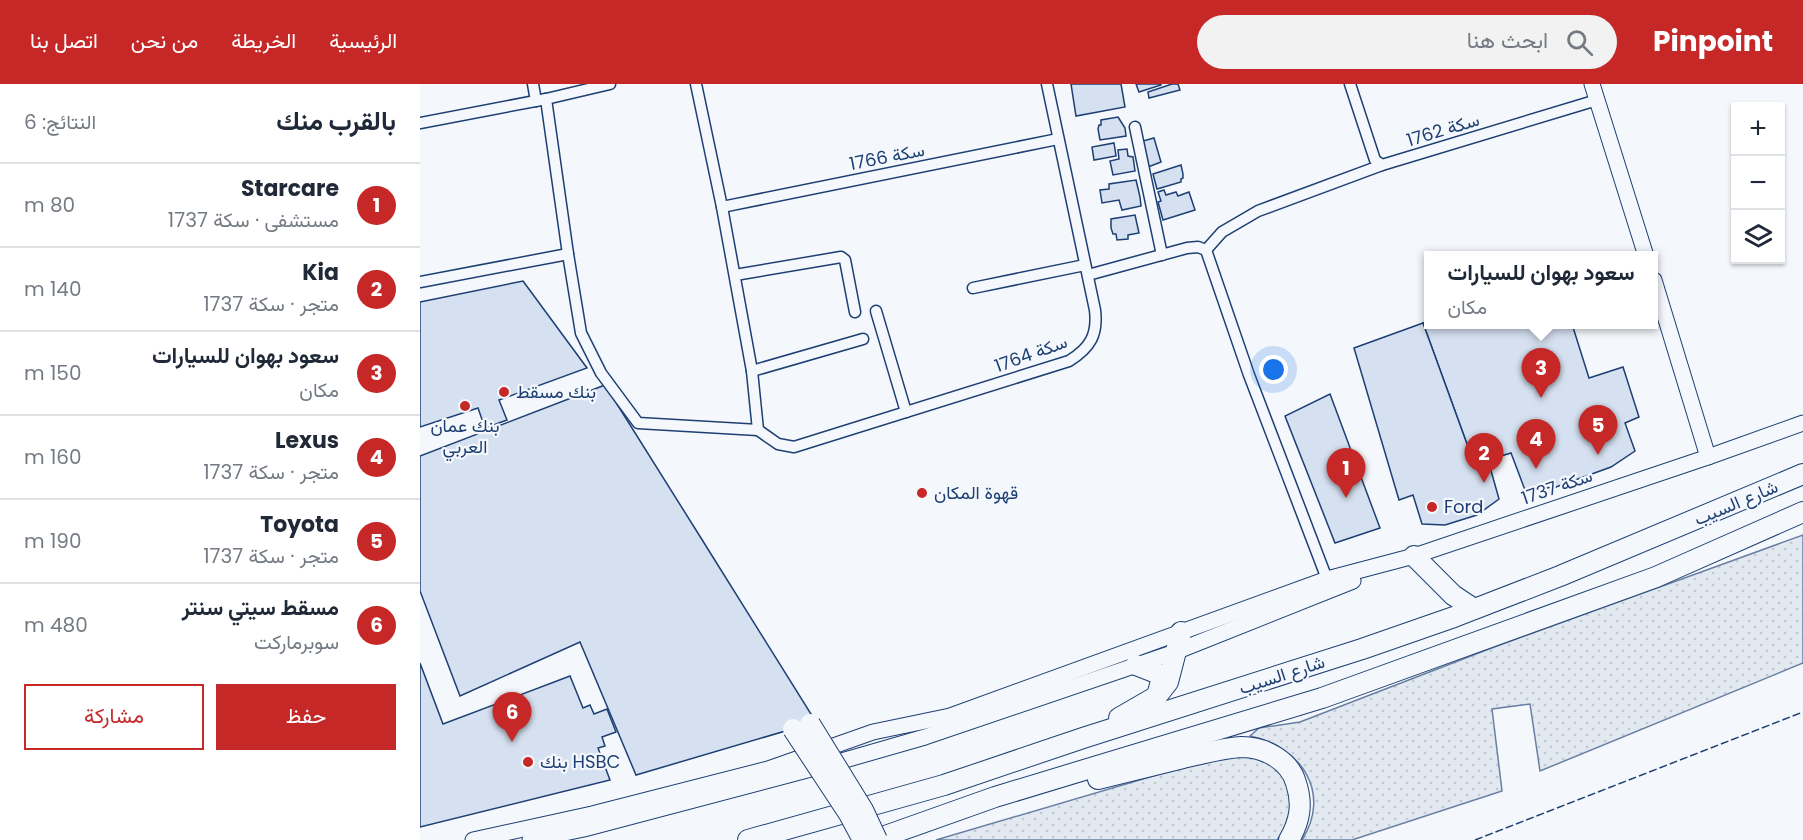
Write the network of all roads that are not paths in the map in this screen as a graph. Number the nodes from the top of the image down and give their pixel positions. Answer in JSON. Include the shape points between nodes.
{"nodes":[{"id":1,"x":533,"y":84,"type":"edge"},
{"id":2,"x":610,"y":84,"type":"edge"},
{"id":3,"x":696,"y":84,"type":"edge"},
{"id":4,"x":1047,"y":84,"type":"edge"},
{"id":5,"x":1350,"y":84,"type":"edge"},
{"id":6,"x":1592,"y":84,"type":"edge"},
{"id":7,"x":541,"y":100,"type":"junction"},
{"id":8,"x":1597,"y":100,"type":"junction"},
{"id":9,"x":420,"y":123,"type":"edge"},
{"id":10,"x":1135,"y":127,"type":"dead end"},
{"id":11,"x":1058,"y":139,"type":"junction"},
{"id":12,"x":1382,"y":165,"type":"junction"},
{"id":13,"x":722,"y":207,"type":"junction"},
{"id":14,"x":1206,"y":250,"type":"junction"},
{"id":15,"x":1645,"y":251,"type":"edge"},
{"id":16,"x":568,"y":255,"type":"junction"},
{"id":17,"x":1162,"y":255,"type":"junction"},
{"id":18,"x":1087,"y":270,"type":"junction"},
{"id":19,"x":735,"y":275,"type":"junction"},
{"id":20,"x":420,"y":282,"type":"edge"},
{"id":21,"x":973,"y":288,"type":"dead end"},
{"id":22,"x":1658,"y":296,"type":"edge"},
{"id":23,"x":876,"y":311,"type":"dead end"},
{"id":24,"x":855,"y":312,"type":"dead end"},
{"id":25,"x":863,"y":339,"type":"dead end"},
{"id":26,"x":752,"y":371,"type":"junction"},
{"id":27,"x":906,"y":412,"type":"junction"},
{"id":28,"x":1803,"y":423,"type":"edge"},
{"id":29,"x":758,"y":430,"type":"junction"},
{"id":30,"x":1708,"y":457,"type":"junction"},
{"id":31,"x":1803,"y":474,"type":"edge"},
{"id":32,"x":1803,"y":512,"type":"edge"},
{"id":33,"x":1414,"y":556,"type":"junction"},
{"id":34,"x":1327,"y":579,"type":"junction"},
{"id":35,"x":1474,"y":609,"type":"junction"},
{"id":36,"x":1181,"y":632,"type":"junction"},
{"id":37,"x":1175,"y":652,"type":"junction"},
{"id":38,"x":1136,"y":665,"type":"junction"},
{"id":39,"x":1156,"y":696,"type":"junction"},
{"id":40,"x":1083,"y":738,"type":"junction"},
{"id":41,"x":995,"y":797,"type":"junction"},
{"id":42,"x":473,"y":840,"type":"edge"},
{"id":43,"x":530,"y":840,"type":"edge"},
{"id":44,"x":748,"y":840,"type":"edge"},
{"id":45,"x":863,"y":840,"type":"edge"},
{"id":46,"x":876,"y":840,"type":"edge"},
{"id":47,"x":1289,"y":840,"type":"edge"}],
"edges":[{"from":1,"to":7,"type":"street"},
{"from":2,"to":7,"type":"street"},
{"from":3,"to":13,"type":"street"},
{"from":4,"to":11,"type":"street","name":"سكة 1764"},
{"from":5,"to":12,"type":"street","via":[[1375,160]]},
{"from":6,"to":8,"type":"street"},
{"from":7,"to":9,"type":"street"},
{"from":7,"to":16,"type":"street"},
{"from":8,"to":12,"type":"street","name":"سكة 1762"},
{"from":8,"to":15,"type":"street"},
{"from":10,"to":17,"type":"street"},
{"from":11,"to":13,"type":"street","name":"سكة 1766"},
{"from":11,"to":18,"type":"street","name":"سكة 1764"},
{"from":12,"to":14,"type":"street","name":"سكة 1762","via":[[1258,211],[1222,232]]},
{"from":13,"to":19,"type":"street"},
{"from":14,"to":17,"type":"street","via":[[1198,247]]},
{"from":14,"to":34,"type":"street"},
{"from":16,"to":20,"type":"street"},
{"from":16,"to":29,"type":"street","via":[[581,333],[590,355],[638,423]]},
{"from":17,"to":18,"type":"street"},
{"from":18,"to":21,"type":"street"},
{"from":18,"to":27,"type":"street","name":"سكة 1764","via":[[1096,321],[1094,334],[1082,353],[1070,362]]},
{"from":19,"to":24,"type":"street","via":[[841,257]]},
{"from":19,"to":26,"type":"street"},
{"from":22,"to":30,"type":"street"},
{"from":23,"to":27,"type":"street"},
{"from":25,"to":26,"type":"street"},
{"from":26,"to":29,"type":"street"},
{"from":27,"to":29,"type":"street","name":"سكة 1764","via":[[794,447],[778,444]]},
{"from":28,"to":30,"type":"street","name":"سكة 1737"},
{"from":30,"to":33,"type":"street","name":"سكة 1737"},
{"from":31,"to":35,"type":"highway","name":"شارع السيب"},
{"from":32,"to":41,"type":"highway","name":"شارع السيب","via":[[1656,578],[1322,698]]},
{"from":33,"to":34,"type":"street"},
{"from":33,"to":35,"type":"highway","via":[[1453,595]]},
{"from":33,"to":37,"type":"street","via":[[1396,567]]},
{"from":34,"to":36,"type":"street"},
{"from":35,"to":40,"type":"highway","name":"شارع السيب"},
{"from":36,"to":37,"type":"highway"},
{"from":36,"to":42,"type":"street","via":[[950,716],[873,732],[768,768],[592,814]]},
{"from":37,"to":38,"type":"street"},
{"from":37,"to":39,"type":"highway","via":[[1168,682]]},
{"from":38,"to":39,"type":"highway","via":[[1159,674]]},
{"from":38,"to":43,"type":"street","via":[[925,737]]},
{"from":39,"to":40,"type":"highway"},
{"from":40,"to":44,"type":"highway","name":"شارع السيب","via":[[944,785]]},
{"from":41,"to":46,"type":"highway","name":"شارع السيب"},
{"from":41,"to":47,"type":"highway","via":[[1015,799],[1243,747],[1279,759],[1295,778],[1301,813]]},
{"from":45,"to":46,"type":"highway","bridge":true,"via":[[802,727],[863,810]]}]}
